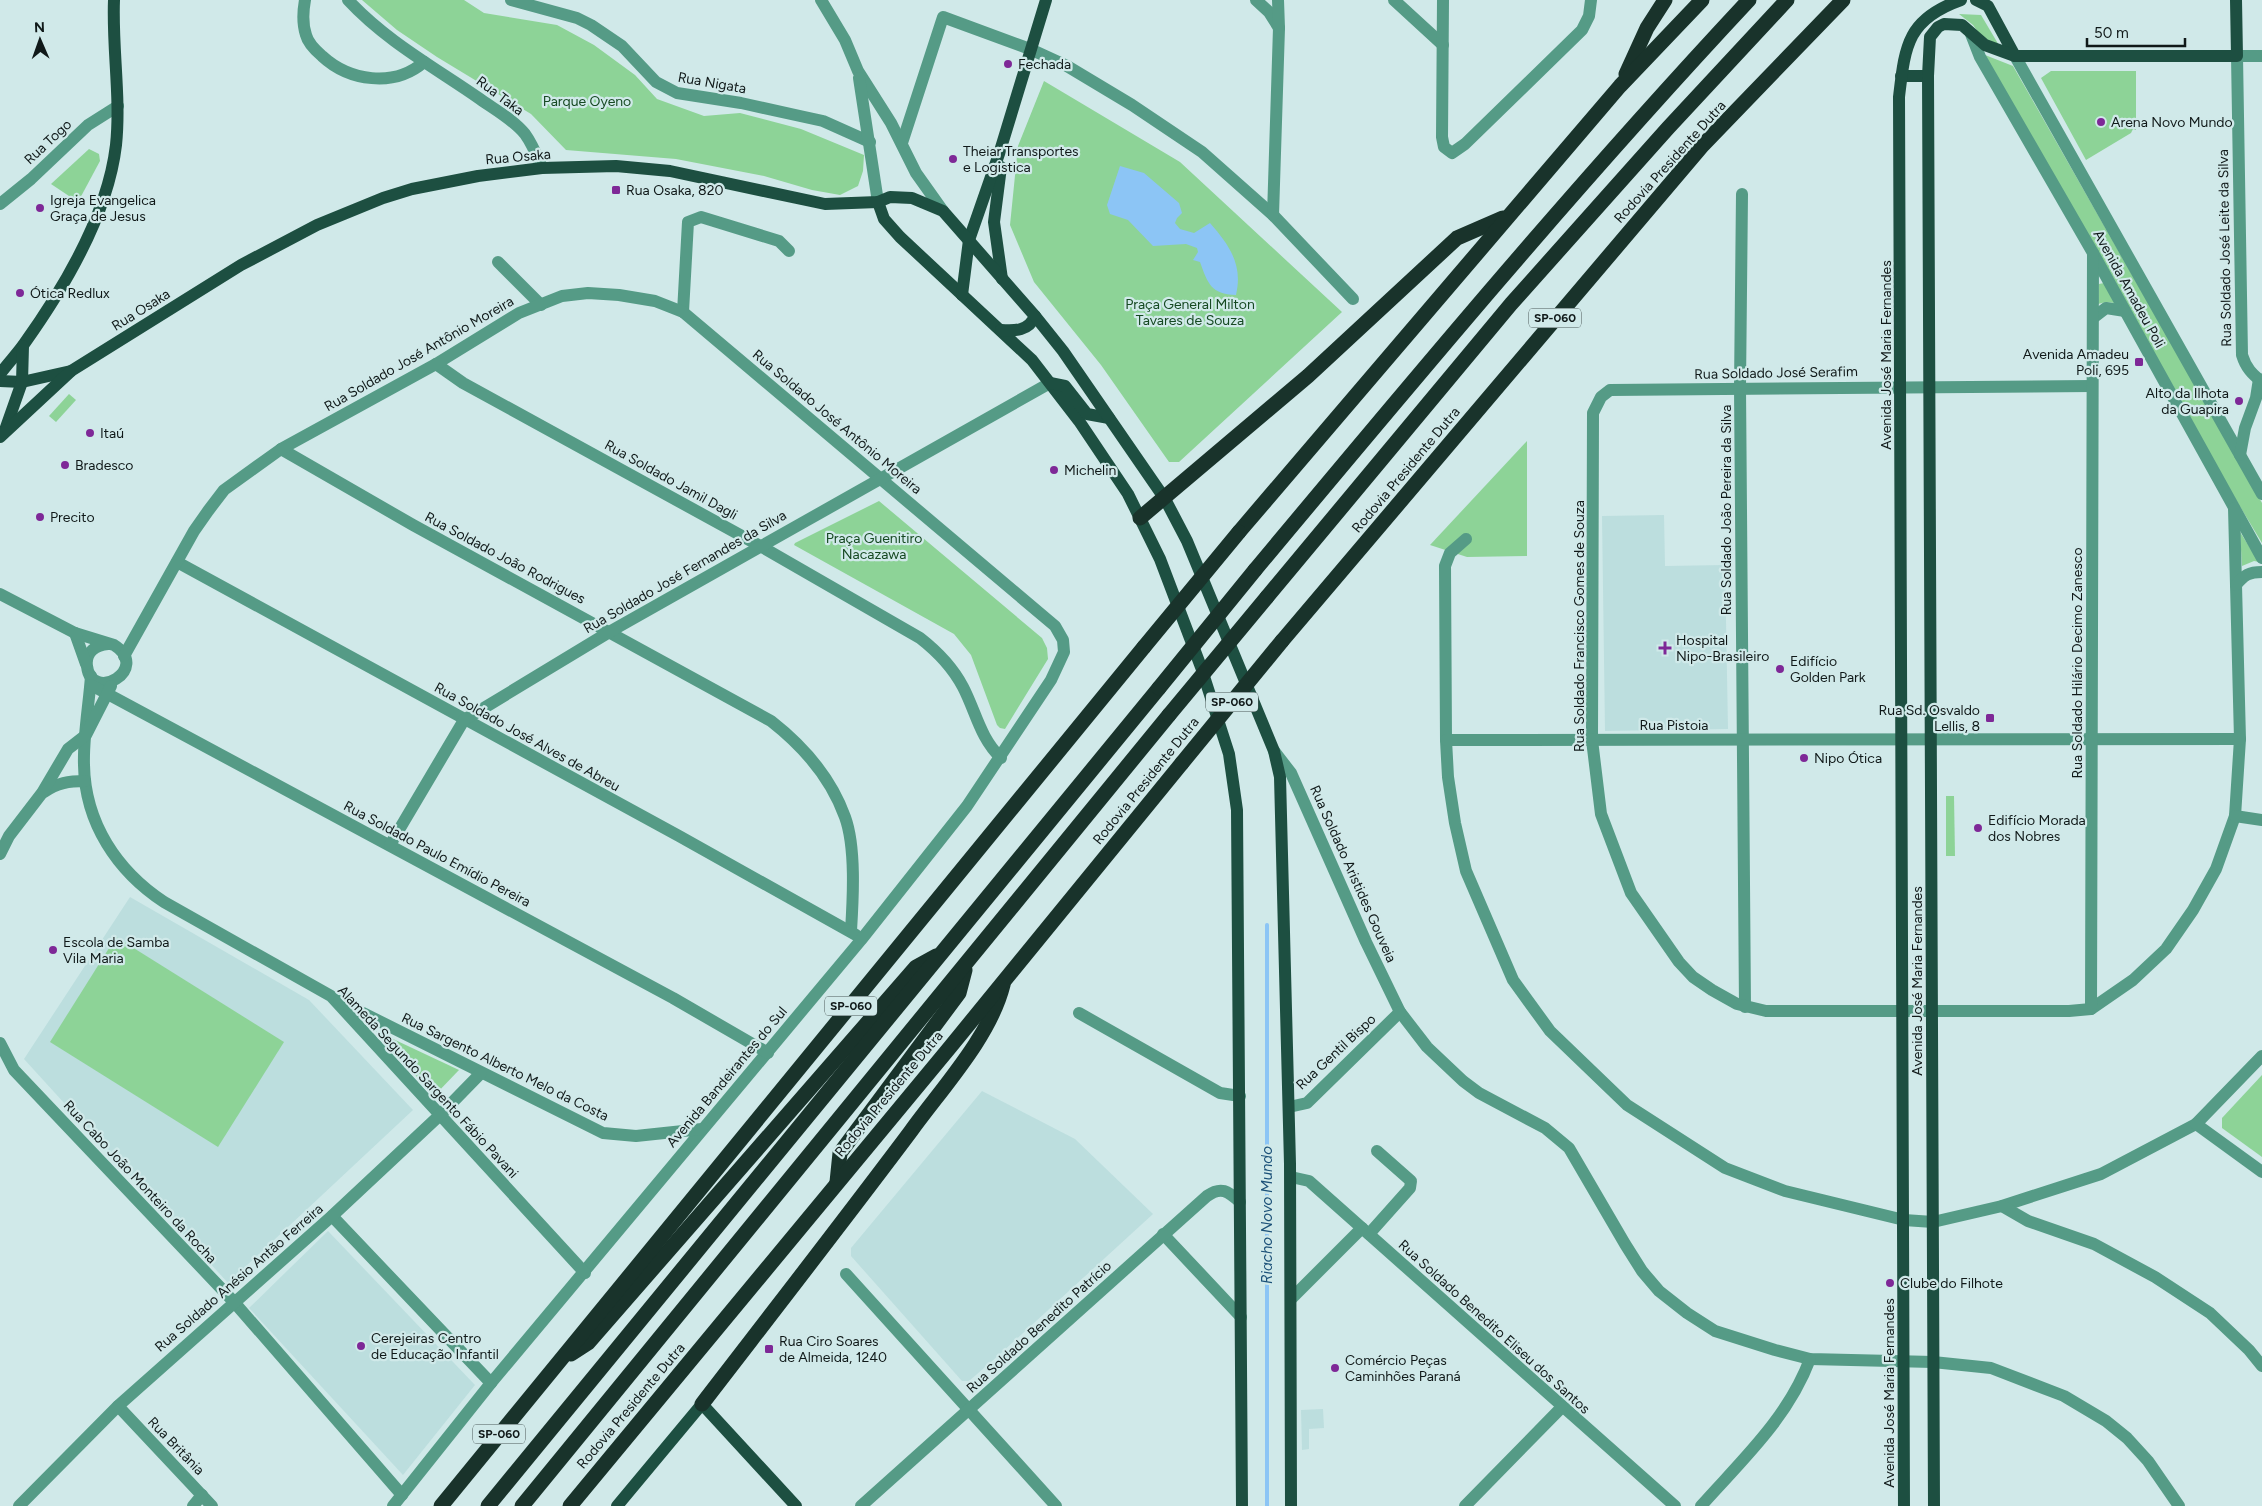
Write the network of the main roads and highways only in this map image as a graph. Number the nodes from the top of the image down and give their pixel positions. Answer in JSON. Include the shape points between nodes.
{"nodes":[{"id":1,"x":114,"y":0,"type":"edge"},
{"id":2,"x":1046,"y":0,"type":"edge"},
{"id":3,"x":1665,"y":0,"type":"edge"},
{"id":4,"x":1702,"y":0,"type":"edge"},
{"id":5,"x":1749,"y":0,"type":"edge"},
{"id":6,"x":1787,"y":0,"type":"edge"},
{"id":7,"x":1961,"y":0,"type":"edge"},
{"id":8,"x":1976,"y":0,"type":"edge"},
{"id":9,"x":2236,"y":0,"type":"edge"},
{"id":10,"x":1844,"y":1,"type":"edge"},
{"id":11,"x":2015,"y":56,"type":"junction"},
{"id":12,"x":1901,"y":76,"type":"junction"},
{"id":13,"x":1928,"y":76,"type":"junction"},
{"id":14,"x":1620,"y":86,"type":"junction"},
{"id":15,"x":1000,"y":151,"type":"junction"},
{"id":16,"x":878,"y":202,"type":"junction"},
{"id":17,"x":1506,"y":217,"type":"junction"},
{"id":18,"x":969,"y":240,"type":"junction"},
{"id":19,"x":1002,"y":279,"type":"junction"},
{"id":20,"x":962,"y":294,"type":"junction"},
{"id":21,"x":1035,"y":316,"type":"junction"},
{"id":22,"x":1001,"y":330,"type":"junction"},
{"id":23,"x":23,"y":346,"type":"junction"},
{"id":24,"x":72,"y":371,"type":"junction"},
{"id":25,"x":0,"y":374,"type":"edge"},
{"id":26,"x":0,"y":381,"type":"edge"},
{"id":27,"x":22,"y":382,"type":"junction"},
{"id":28,"x":1050,"y":383,"type":"junction"},
{"id":29,"x":1110,"y":418,"type":"junction"},
{"id":30,"x":3,"y":434,"type":"edge"},
{"id":31,"x":1165,"y":499,"type":"junction"},
{"id":32,"x":1140,"y":518,"type":"junction"},
{"id":33,"x":944,"y":952,"type":"junction"},
{"id":34,"x":967,"y":964,"type":"junction"},
{"id":35,"x":1004,"y":979,"type":"junction"},
{"id":36,"x":837,"y":1182,"type":"junction"},
{"id":37,"x":557,"y":1363,"type":"junction"},
{"id":38,"x":702,"y":1404,"type":"junction"},
{"id":39,"x":441,"y":1506,"type":"edge"},
{"id":40,"x":488,"y":1506,"type":"edge"},
{"id":41,"x":522,"y":1506,"type":"edge"},
{"id":42,"x":570,"y":1506,"type":"edge"},
{"id":43,"x":617,"y":1506,"type":"edge"},
{"id":44,"x":796,"y":1506,"type":"edge"},
{"id":45,"x":1242,"y":1506,"type":"edge"},
{"id":46,"x":1291,"y":1506,"type":"edge"},
{"id":47,"x":1904,"y":1506,"type":"edge"},
{"id":48,"x":1934,"y":1506,"type":"edge"}],
"edges":[{"from":1,"to":23,"type":"main road","via":[[118,106],[116,146],[109,180],[94,222],[69,272]]},
{"from":2,"to":15,"type":"main road"},
{"from":3,"to":14,"type":"highway","via":[[1647,28]]},
{"from":4,"to":14,"type":"highway","number":"SP-060"},
{"from":5,"to":33,"type":"highway","number":"SP-060","bridge":true,"via":[[1646,109],[1492,285]]},
{"from":6,"to":34,"type":"highway","name":"Rodovia Presidente Dutra","number":"SP-060","bridge":true,"via":[[1511,304]]},
{"from":7,"to":12,"type":"main road","name":"Avenida José Maria Fernandes","via":[[1928,16],[1917,28],[1908,42]]},
{"from":8,"to":11,"type":"main road","via":[[1988,6]]},
{"from":9,"to":11,"type":"main road","name":"Rua Soldado José Leite da Silva","via":[[2237,56]]},
{"from":10,"to":35,"type":"highway","name":"Rodovia Presidente Dutra","number":"SP-060","bridge":true,"via":[[1703,145],[1282,642]]},
{"from":11,"to":13,"type":"main road","name":"Avenida José Maria Fernandes","via":[[1994,50],[1962,25],[1951,23],[1938,27],[1930,37]]},
{"from":12,"to":13,"type":"main road"},
{"from":12,"to":47,"type":"main road","name":"Avenida José Maria Fernandes"},
{"from":13,"to":48,"type":"main road","name":"Avenida José Maria Fernandes"},
{"from":14,"to":17,"type":"highway","number":"SP-060"},
{"from":15,"to":18,"type":"main road"},
{"from":15,"to":19,"type":"main road","via":[[994,222]]},
{"from":16,"to":18,"type":"main road","name":"Rua Osaka","via":[[901,196],[921,201],[942,211]]},
{"from":16,"to":20,"type":"main road","via":[[890,226]]},
{"from":16,"to":24,"type":"main road","name":"Rua Osaka","via":[[825,204],[670,171],[616,166],[542,168],[412,189],[317,225],[241,265]]},
{"from":17,"to":31,"type":"highway","via":[[1457,238],[1308,376]]},
{"from":17,"to":37,"type":"highway","number":"SP-060","bridge":true,"via":[[1239,532]]},
{"from":18,"to":19,"type":"main road"},
{"from":18,"to":20,"type":"main road"},
{"from":19,"to":21,"type":"main road"},
{"from":20,"to":22,"type":"main road"},
{"from":21,"to":22,"type":"main road","via":[[1025,328]]},
{"from":21,"to":29,"type":"main road"},
{"from":22,"to":28,"type":"main road","via":[[1028,355]]},
{"from":23,"to":25,"type":"main road"},
{"from":23,"to":27,"type":"main road"},
{"from":24,"to":27,"type":"main road"},
{"from":24,"to":30,"type":"main road"},
{"from":26,"to":27,"type":"main road"},
{"from":27,"to":30,"type":"main road"},
{"from":28,"to":29,"type":"main road","via":[[1065,386],[1086,414]]},
{"from":28,"to":32,"type":"main road","via":[[1120,482]]},
{"from":29,"to":31,"type":"main road"},
{"from":31,"to":32,"type":"highway"},
{"from":31,"to":46,"type":"main road","via":[[1187,541],[1274,751],[1280,777],[1289,1107]]},
{"from":32,"to":45,"type":"main road","via":[[1160,559],[1201,667],[1229,754],[1236,799]]},
{"from":33,"to":37,"type":"highway","via":[[916,966],[588,1343]]},
{"from":33,"to":40,"type":"highway","number":"SP-060"},
{"from":34,"to":36,"type":"highway","via":[[959,993],[840,1154]]},
{"from":34,"to":41,"type":"highway","name":"Rodovia Presidente Dutra","number":"SP-060"},
{"from":35,"to":36,"type":"highway","name":"Rodovia Presidente Dutra","number":"SP-060"},
{"from":35,"to":38,"type":"highway","via":[[994,1012],[966,1057]]},
{"from":36,"to":42,"type":"highway","name":"Rodovia Presidente Dutra","number":"SP-060"},
{"from":37,"to":39,"type":"highway","number":"SP-060"},
{"from":38,"to":43,"type":"main road"},
{"from":38,"to":44,"type":"main road"}]}
